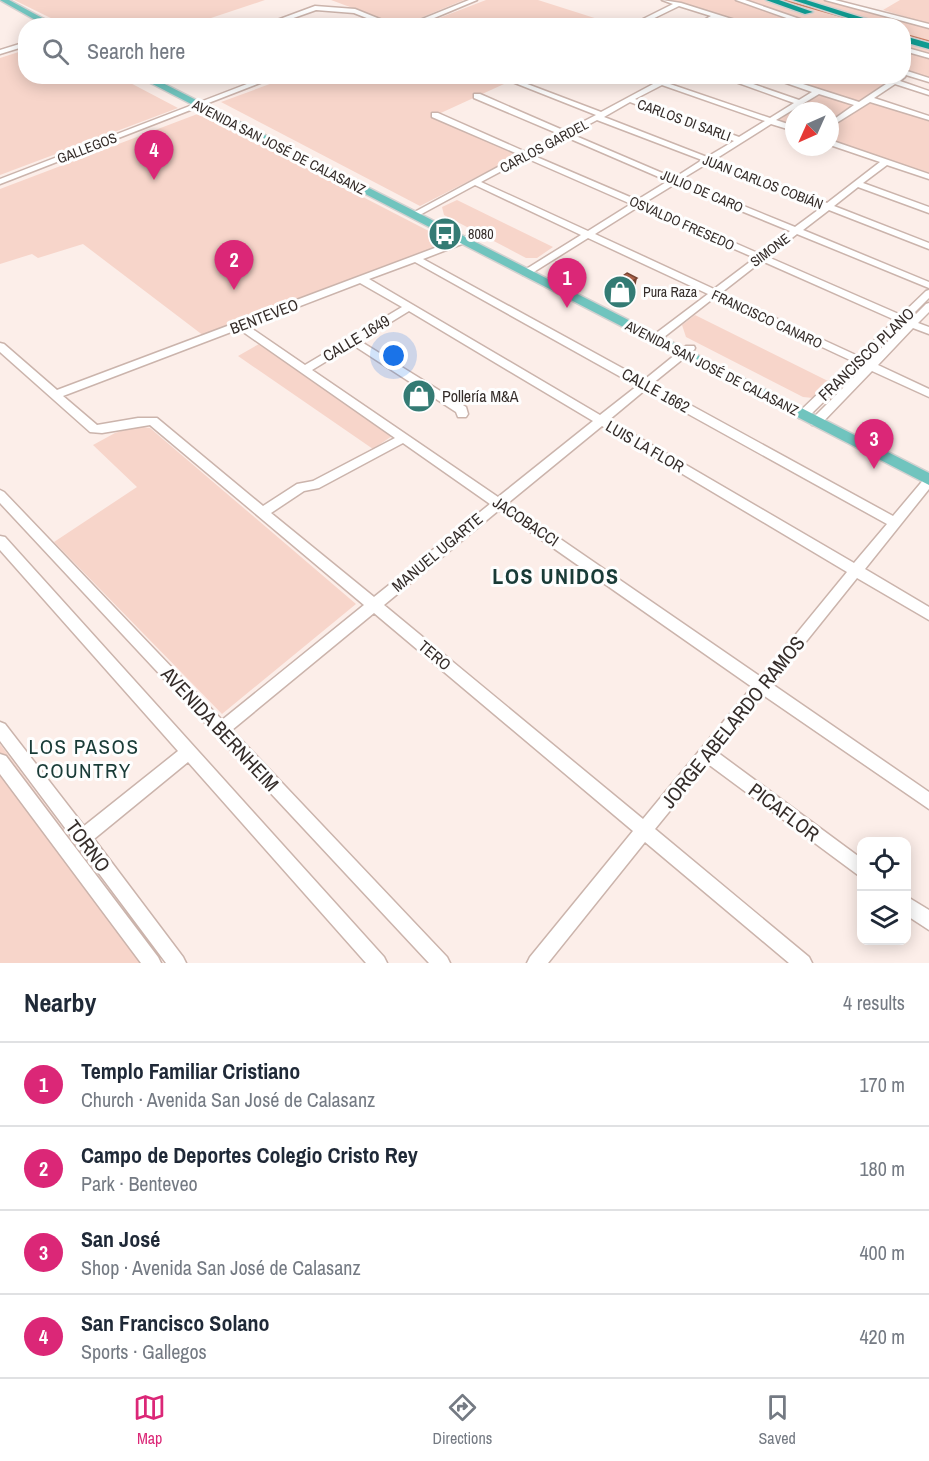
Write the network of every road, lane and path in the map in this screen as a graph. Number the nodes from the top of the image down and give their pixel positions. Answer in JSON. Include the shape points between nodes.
{"nodes":[{"id":1,"x":474,"y":0,"type":"edge"},
{"id":2,"x":665,"y":0,"type":"edge"},
{"id":3,"x":739,"y":0,"type":"edge"},
{"id":4,"x":770,"y":0,"type":"edge"},
{"id":5,"x":797,"y":0,"type":"edge"},
{"id":6,"x":828,"y":0,"type":"edge"},
{"id":7,"x":1,"y":2,"type":"edge"},
{"id":8,"x":679,"y":4,"type":"junction"},
{"id":9,"x":717,"y":15,"type":"junction"},
{"id":10,"x":28,"y":18,"type":"edge"},
{"id":11,"x":36,"y":18,"type":"edge"},
{"id":12,"x":287,"y":18,"type":"edge"},
{"id":13,"x":373,"y":18,"type":"edge"},
{"id":14,"x":428,"y":18,"type":"edge"},
{"id":15,"x":649,"y":18,"type":"edge"},
{"id":16,"x":711,"y":18,"type":"edge"},
{"id":17,"x":726,"y":18,"type":"edge"},
{"id":18,"x":793,"y":18,"type":"edge"},
{"id":19,"x":829,"y":18,"type":"edge"},
{"id":20,"x":858,"y":18,"type":"edge"},
{"id":21,"x":898,"y":18,"type":"edge"},
{"id":22,"x":911,"y":21,"type":"edge"},
{"id":23,"x":929,"y":26,"type":"edge"},
{"id":24,"x":911,"y":32,"type":"edge"},
{"id":25,"x":929,"y":38,"type":"edge"},
{"id":26,"x":911,"y":41,"type":"edge"},
{"id":27,"x":18,"y":46,"type":"edge"},
{"id":28,"x":929,"y":46,"type":"edge"},
{"id":29,"x":911,"y":51,"type":"edge"},
{"id":30,"x":0,"y":52,"type":"edge"},
{"id":31,"x":929,"y":56,"type":"edge"},
{"id":32,"x":911,"y":76,"type":"edge"},
{"id":33,"x":929,"y":80,"type":"edge"},
{"id":34,"x":158,"y":84,"type":"edge"},
{"id":35,"x":168,"y":84,"type":"edge"},
{"id":36,"x":254,"y":84,"type":"edge"},
{"id":37,"x":522,"y":84,"type":"edge"},
{"id":38,"x":660,"y":84,"type":"edge"},
{"id":39,"x":665,"y":84,"type":"edge"},
{"id":40,"x":745,"y":84,"type":"edge"},
{"id":41,"x":793,"y":84,"type":"edge"},
{"id":42,"x":892,"y":84,"type":"edge"},
{"id":43,"x":901,"y":84,"type":"edge"},
{"id":44,"x":817,"y":92,"type":"junction"},
{"id":45,"x":929,"y":93,"type":"edge"},
{"id":46,"x":477,"y":96,"type":"dead end"},
{"id":47,"x":869,"y":99,"type":"junction"},
{"id":48,"x":630,"y":100,"type":"junction"},
{"id":49,"x":797,"y":102,"type":"edge"},
{"id":50,"x":802,"y":102,"type":"edge"},
{"id":51,"x":202,"y":104,"type":"junction"},
{"id":52,"x":860,"y":105,"type":"junction"},
{"id":53,"x":785,"y":112,"type":"edge"},
{"id":54,"x":435,"y":115,"type":"dead end"},
{"id":55,"x":600,"y":116,"type":"junction"},
{"id":56,"x":929,"y":118,"type":"edge"},
{"id":57,"x":839,"y":119,"type":"edge"},
{"id":58,"x":770,"y":121,"type":"junction"},
{"id":59,"x":785,"y":126,"type":"edge"},
{"id":60,"x":566,"y":134,"type":"junction"},
{"id":61,"x":739,"y":140,"type":"junction"},
{"id":62,"x":839,"y":145,"type":"edge"},
{"id":63,"x":526,"y":155,"type":"junction"},
{"id":64,"x":707,"y":159,"type":"junction"},
{"id":65,"x":886,"y":162,"type":"junction"},
{"id":66,"x":929,"y":177,"type":"edge"},
{"id":67,"x":674,"y":180,"type":"junction"},
{"id":68,"x":0,"y":182,"type":"edge"},
{"id":69,"x":475,"y":182,"type":"junction"},
{"id":70,"x":857,"y":184,"type":"junction"},
{"id":71,"x":637,"y":204,"type":"junction"},
{"id":72,"x":827,"y":207,"type":"junction"},
{"id":73,"x":929,"y":210,"type":"edge"},
{"id":74,"x":417,"y":213,"type":"junction"},
{"id":75,"x":796,"y":231,"type":"junction"},
{"id":76,"x":587,"y":235,"type":"junction"},
{"id":77,"x":468,"y":239,"type":"junction"},
{"id":78,"x":929,"y":246,"type":"edge"},
{"id":79,"x":761,"y":258,"type":"junction"},
{"id":80,"x":416,"y":259,"type":"junction"},
{"id":81,"x":529,"y":270,"type":"junction"},
{"id":82,"x":361,"y":279,"type":"junction"},
{"id":83,"x":929,"y":285,"type":"edge"},
{"id":84,"x":929,"y":293,"type":"edge"},
{"id":85,"x":713,"y":294,"type":"junction"},
{"id":86,"x":929,"y":306,"type":"edge"},
{"id":87,"x":409,"y":307,"type":"junction"},
{"id":88,"x":907,"y":322,"type":"junction"},
{"id":89,"x":240,"y":325,"type":"junction"},
{"id":90,"x":929,"y":331,"type":"edge"},
{"id":91,"x":658,"y":336,"type":"junction"},
{"id":92,"x":352,"y":341,"type":"junction"},
{"id":93,"x":0,"y":346,"type":"edge"},
{"id":94,"x":686,"y":351,"type":"junction"},
{"id":95,"x":858,"y":362,"type":"junction"},
{"id":96,"x":870,"y":366,"type":"junction"},
{"id":97,"x":304,"y":370,"type":"junction"},
{"id":98,"x":646,"y":384,"type":"junction"},
{"id":99,"x":929,"y":393,"type":"edge"},
{"id":100,"x":55,"y":395,"type":"junction"},
{"id":101,"x":462,"y":414,"type":"dead end"},
{"id":102,"x":812,"y":415,"type":"junction"},
{"id":103,"x":601,"y":420,"type":"junction"},
{"id":104,"x":403,"y":438,"type":"junction"},
{"id":105,"x":929,"y":470,"type":"edge"},
{"id":106,"x":929,"y":481,"type":"edge"},
{"id":107,"x":0,"y":495,"type":"edge"},
{"id":108,"x":498,"y":502,"type":"junction"},
{"id":109,"x":263,"y":512,"type":"junction"},
{"id":110,"x":895,"y":523,"type":"junction"},
{"id":111,"x":3,"y":549,"type":"edge"},
{"id":112,"x":856,"y":571,"type":"junction"},
{"id":113,"x":375,"y":604,"type":"junction"},
{"id":114,"x":929,"y":614,"type":"edge"},
{"id":115,"x":763,"y":685,"type":"junction"},
{"id":116,"x":0,"y":729,"type":"edge"},
{"id":117,"x":221,"y":730,"type":"junction"},
{"id":118,"x":189,"y":752,"type":"junction"},
{"id":119,"x":707,"y":754,"type":"junction"},
{"id":120,"x":0,"y":761,"type":"edge"},
{"id":121,"x":929,"y":801,"type":"edge"},
{"id":122,"x":644,"y":830,"type":"junction"},
{"id":123,"x":82,"y":838,"type":"junction"},
{"id":124,"x":857,"y":867,"type":"edge"},
{"id":125,"x":911,"y":908,"type":"edge"},
{"id":126,"x":929,"y":921,"type":"edge"},
{"id":127,"x":152,"y":963,"type":"edge"},
{"id":128,"x":177,"y":963,"type":"edge"},
{"id":129,"x":378,"y":963,"type":"edge"},
{"id":130,"x":441,"y":963,"type":"edge"},
{"id":131,"x":536,"y":963,"type":"edge"},
{"id":132,"x":803,"y":963,"type":"edge"}],
"edges":[{"from":1,"to":14,"type":"street"},
{"from":2,"to":8,"type":"street"},
{"from":3,"to":18,"type":"street"},
{"from":4,"to":19,"type":"highway"},
{"from":5,"to":20,"type":"highway"},
{"from":6,"to":21,"type":"street"},
{"from":7,"to":10,"type":"main road"},
{"from":7,"to":11,"type":"main road"},
{"from":8,"to":9,"type":"street"},
{"from":8,"to":15,"type":"street"},
{"from":9,"to":16,"type":"street"},
{"from":9,"to":17,"type":"street"},
{"from":12,"to":13,"type":"street","via":[[315,8],[355,11]]},
{"from":22,"to":23,"type":"street"},
{"from":24,"to":25,"type":"highway"},
{"from":26,"to":28,"type":"highway"},
{"from":27,"to":30,"type":"street"},
{"from":29,"to":31,"type":"street"},
{"from":32,"to":33,"type":"street"},
{"from":34,"to":51,"type":"main road","name":"AVENIDA SAN JOSÉ DE CALASANZ"},
{"from":35,"to":51,"type":"main road","name":"AVENIDA SAN JOSÉ DE CALASANZ"},
{"from":36,"to":51,"type":"street","name":"GALLEGOS"},
{"from":37,"to":55,"type":"street","name":"JUAN CARLOS COBIÁN"},
{"from":38,"to":48,"type":"street","name":"CARLOS GARDEL"},
{"from":39,"to":58,"type":"street"},
{"from":40,"to":49,"type":"street"},
{"from":41,"to":44,"type":"street"},
{"from":42,"to":47,"type":"street"},
{"from":43,"to":45,"type":"street"},
{"from":44,"to":50,"type":"street"},
{"from":44,"to":52,"type":"street"},
{"from":46,"to":60,"type":"street","name":"JULIO DE CARO"},
{"from":47,"to":52,"type":"street"},
{"from":47,"to":56,"type":"street"},
{"from":48,"to":55,"type":"street","name":"CARLOS GARDEL"},
{"from":48,"to":61,"type":"street","name":"CARLOS DI SARLI"},
{"from":51,"to":68,"type":"street","name":"GALLEGOS"},
{"from":51,"to":74,"type":"main road","name":"AVENIDA SAN JOSÉ DE CALASANZ"},
{"from":51,"to":74,"type":"main road","name":"AVENIDA SAN JOSÉ DE CALASANZ","via":[[295,158]]},
{"from":52,"to":57,"type":"street"},
{"from":53,"to":58,"type":"street"},
{"from":54,"to":63,"type":"street","name":"OSVALDO FRESEDO"},
{"from":55,"to":60,"type":"street","name":"CARLOS GARDEL"},
{"from":55,"to":64,"type":"street","name":"JUAN CARLOS COBIÁN"},
{"from":58,"to":59,"type":"street"},
{"from":58,"to":61,"type":"street"},
{"from":60,"to":63,"type":"street","name":"CARLOS GARDEL"},
{"from":60,"to":67,"type":"street","name":"JULIO DE CARO"},
{"from":61,"to":64,"type":"street"},
{"from":62,"to":65,"type":"street"},
{"from":63,"to":69,"type":"street","name":"CARLOS GARDEL"},
{"from":63,"to":71,"type":"street","name":"OSVALDO FRESEDO"},
{"from":64,"to":67,"type":"street"},
{"from":64,"to":72,"type":"street","name":"JUAN CARLOS COBIÁN"},
{"from":65,"to":66,"type":"street"},
{"from":65,"to":70,"type":"street","name":"SIMONE"},
{"from":67,"to":71,"type":"street"},
{"from":67,"to":75,"type":"street","name":"JULIO DE CARO"},
{"from":69,"to":74,"type":"street","name":"CARLOS GARDEL"},
{"from":69,"to":76,"type":"street","name":"FRANCISCO CANARO"},
{"from":70,"to":72,"type":"street","name":"SIMONE"},
{"from":70,"to":73,"type":"street"},
{"from":71,"to":76,"type":"street"},
{"from":71,"to":79,"type":"street","name":"OSVALDO FRESEDO"},
{"from":72,"to":75,"type":"street","name":"SIMONE"},
{"from":72,"to":78,"type":"street","name":"JUAN CARLOS COBIÁN"},
{"from":74,"to":77,"type":"main road","name":"AVENIDA SAN JOSÉ DE CALASANZ"},
{"from":75,"to":79,"type":"street","name":"SIMONE"},
{"from":75,"to":83,"type":"street","name":"JULIO DE CARO"},
{"from":76,"to":81,"type":"street"},
{"from":76,"to":85,"type":"street","name":"FRANCISCO CANARO"},
{"from":77,"to":80,"type":"street","name":"BENTEVEO"},
{"from":77,"to":81,"type":"main road","name":"AVENIDA SAN JOSÉ DE CALASANZ"},
{"from":79,"to":85,"type":"street","name":"SIMONE"},
{"from":79,"to":88,"type":"street","name":"OSVALDO FRESEDO"},
{"from":80,"to":82,"type":"street","name":"BENTEVEO"},
{"from":80,"to":98,"type":"street","name":"CALLE 1662"},
{"from":81,"to":91,"type":"main road","name":"AVENIDA SAN JOSÉ DE CALASANZ"},
{"from":82,"to":87,"type":"street","name":"LUIS LA FLOR"},
{"from":82,"to":89,"type":"street","name":"BENTEVEO"},
{"from":84,"to":88,"type":"street","name":"FRANCISCO PLANO"},
{"from":85,"to":91,"type":"street","name":"SIMONE"},
{"from":85,"to":95,"type":"street","name":"FRANCISCO CANARO"},
{"from":86,"to":88,"type":"street","name":"FRANCISCO PLANO"},
{"from":87,"to":92,"type":"street","name":"CALLE 1649"},
{"from":87,"to":103,"type":"street","name":"LUIS LA FLOR"},
{"from":88,"to":90,"type":"street","name":"OSVALDO FRESEDO"},
{"from":88,"to":95,"type":"street","name":"FRANCISCO PLANO"},
{"from":88,"to":96,"type":"street","name":"FRANCISCO PLANO"},
{"from":89,"to":97,"type":"street","name":"JACOBACCI"},
{"from":89,"to":100,"type":"street","name":"BENTEVEO"},
{"from":91,"to":94,"type":"main road","name":"AVENIDA SAN JOSÉ DE CALASANZ"},
{"from":92,"to":97,"type":"street","name":"CALLE 1649"},
{"from":92,"to":101,"type":"street","via":[[462,410]]},
{"from":93,"to":100,"type":"street","name":"TERO"},
{"from":94,"to":98,"type":"street","name":"MANUEL UGARTE"},
{"from":94,"to":102,"type":"main road","name":"AVENIDA SAN JOSÉ DE CALASANZ"},
{"from":95,"to":96,"type":"street","name":"FRANCISCO CANARO"},
{"from":95,"to":102,"type":"street","name":"FRANCISCO PLANO"},
{"from":96,"to":99,"type":"street","name":"FRANCISCO CANARO"},
{"from":96,"to":102,"type":"street","name":"FRANCISCO PLANO"},
{"from":97,"to":104,"type":"street","name":"JACOBACCI"},
{"from":98,"to":103,"type":"street","name":"MANUEL UGARTE"},
{"from":98,"to":110,"type":"street","name":"CALLE 1662"},
{"from":100,"to":109,"type":"street","name":"TERO","via":[[94,429],[108,430],[138,420],[153,421]]},
{"from":102,"to":105,"type":"main road","name":"AVENIDA SAN JOSÉ DE CALASANZ"},
{"from":102,"to":106,"type":"main road","name":"AVENIDA SAN JOSÉ DE CALASANZ"},
{"from":103,"to":108,"type":"street","name":"MANUEL UGARTE"},
{"from":103,"to":112,"type":"street","name":"LUIS LA FLOR"},
{"from":104,"to":108,"type":"street","name":"JACOBACCI"},
{"from":104,"to":109,"type":"street","via":[[315,485],[301,487]]},
{"from":106,"to":110,"type":"street","name":"JORGE ABELARDO RAMOS"},
{"from":107,"to":117,"type":"street","name":"AVENIDA BERNHEIM"},
{"from":108,"to":113,"type":"street","name":"MANUEL UGARTE"},
{"from":108,"to":115,"type":"street","name":"JACOBACCI"},
{"from":109,"to":113,"type":"street","name":"TERO"},
{"from":110,"to":112,"type":"street","name":"JORGE ABELARDO RAMOS"},
{"from":111,"to":118,"type":"street"},
{"from":112,"to":114,"type":"street","name":"LUIS LA FLOR"},
{"from":112,"to":115,"type":"street","name":"JORGE ABELARDO RAMOS"},
{"from":113,"to":117,"type":"street","name":"MANUEL UGARTE"},
{"from":113,"to":122,"type":"street","name":"TERO"},
{"from":115,"to":119,"type":"street","name":"JORGE ABELARDO RAMOS"},
{"from":115,"to":121,"type":"street","name":"JACOBACCI"},
{"from":116,"to":123,"type":"street","name":"TORNO"},
{"from":117,"to":130,"type":"street","name":"AVENIDA BERNHEIM"},
{"from":118,"to":123,"type":"street"},
{"from":118,"to":129,"type":"street"},
{"from":119,"to":122,"type":"street","name":"JORGE ABELARDO RAMOS"},
{"from":119,"to":124,"type":"street","name":"PICAFLOR"},
{"from":120,"to":127,"type":"street"},
{"from":122,"to":131,"type":"street","name":"JORGE ABELARDO RAMOS"},
{"from":122,"to":132,"type":"street","name":"TERO"},
{"from":123,"to":128,"type":"street","name":"TORNO"},
{"from":125,"to":126,"type":"street"}]}
